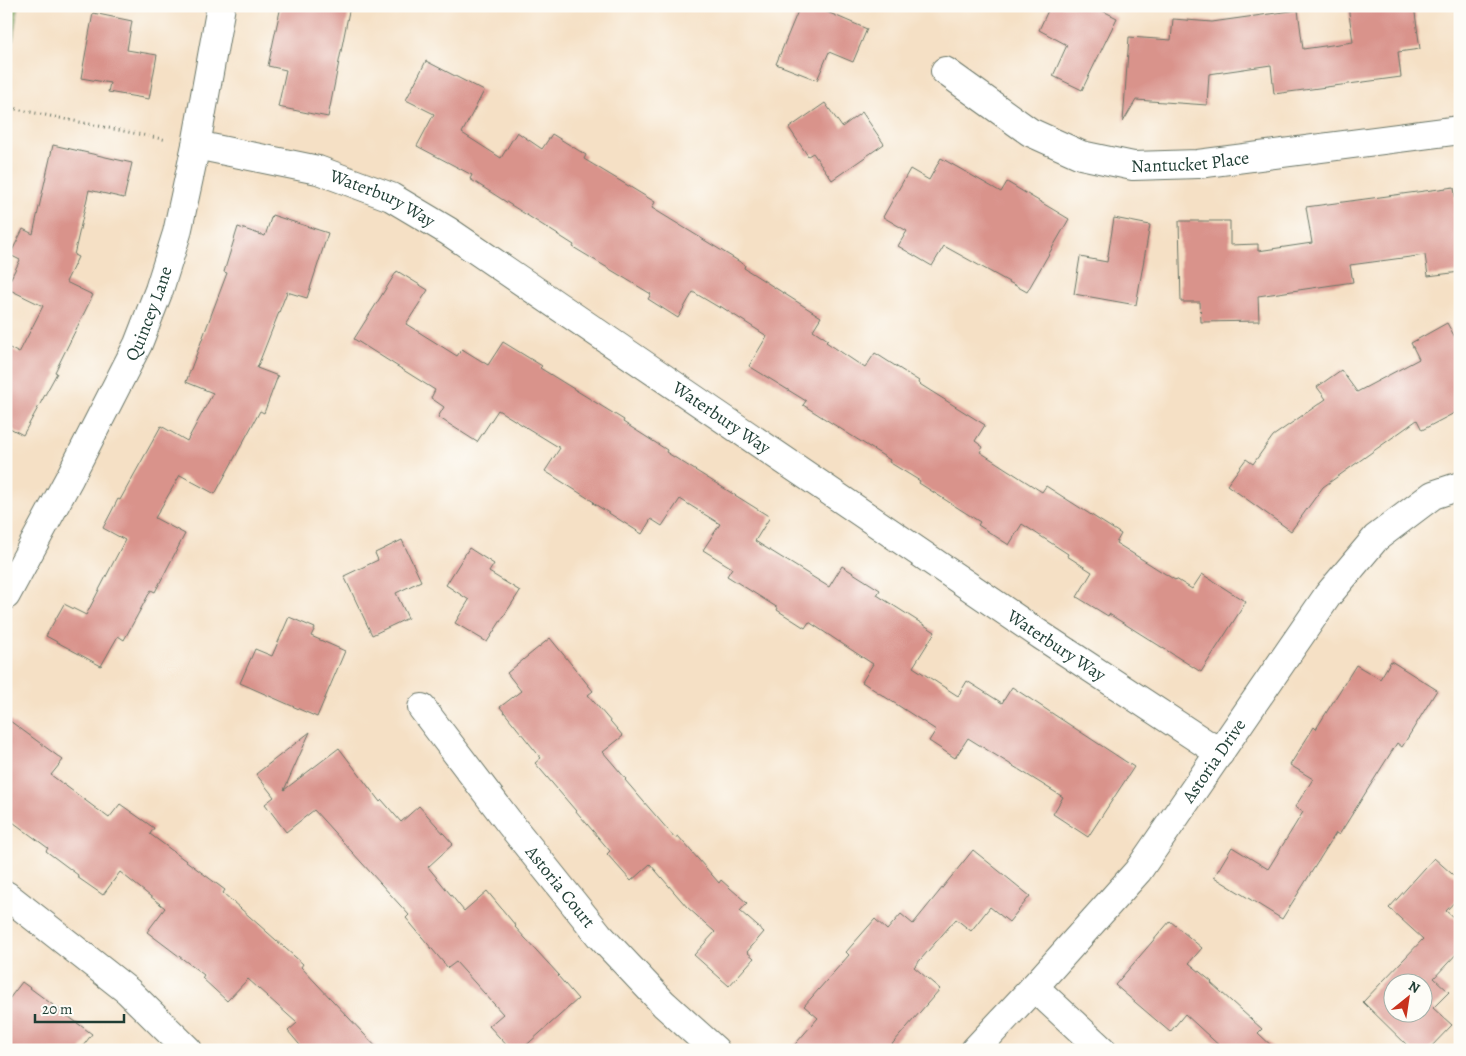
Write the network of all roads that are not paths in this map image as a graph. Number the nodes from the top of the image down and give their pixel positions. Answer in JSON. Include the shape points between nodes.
{"nodes":[{"id":1,"x":221,"y":6,"type":"edge"},
{"id":2,"x":945,"y":71,"type":"dead end"},
{"id":3,"x":1460,"y":130,"type":"edge"},
{"id":4,"x":196,"y":146,"type":"junction"},
{"id":5,"x":1460,"y":486,"type":"edge"},
{"id":6,"x":6,"y":595,"type":"edge"},
{"id":7,"x":422,"y":708,"type":"dead end"},
{"id":8,"x":1220,"y":753,"type":"junction"},
{"id":9,"x":6,"y":895,"type":"edge"},
{"id":10,"x":1034,"y":987,"type":"junction"},
{"id":11,"x":188,"y":1050,"type":"edge"},
{"id":12,"x":716,"y":1050,"type":"edge"},
{"id":13,"x":975,"y":1050,"type":"edge"},
{"id":14,"x":1102,"y":1050,"type":"edge"}],
"edges":[{"from":1,"to":4,"type":"street","name":"Quincey Lane"},
{"from":2,"to":3,"type":"street","name":"Nantucket Place","via":[[1030,132],[1081,155],[1133,166],[1198,164]]},
{"from":4,"to":6,"type":"street","name":"Quincey Lane","via":[[177,233],[138,344]]},
{"from":4,"to":8,"type":"street","name":"Waterbury Way","via":[[318,170],[391,198],[440,226],[1042,636]]},
{"from":5,"to":8,"type":"street","name":"Astoria Drive","via":[[1433,496],[1376,538],[1328,595]]},
{"from":7,"to":12,"type":"street","name":"Astoria Court","via":[[599,935],[664,1004]]},
{"from":8,"to":10,"type":"street","name":"Astoria Drive","via":[[1138,871]]},
{"from":9,"to":11,"type":"street","via":[[128,991]]},
{"from":10,"to":13,"type":"street","name":"Astoria Drive"},
{"from":10,"to":14,"type":"street"}]}
